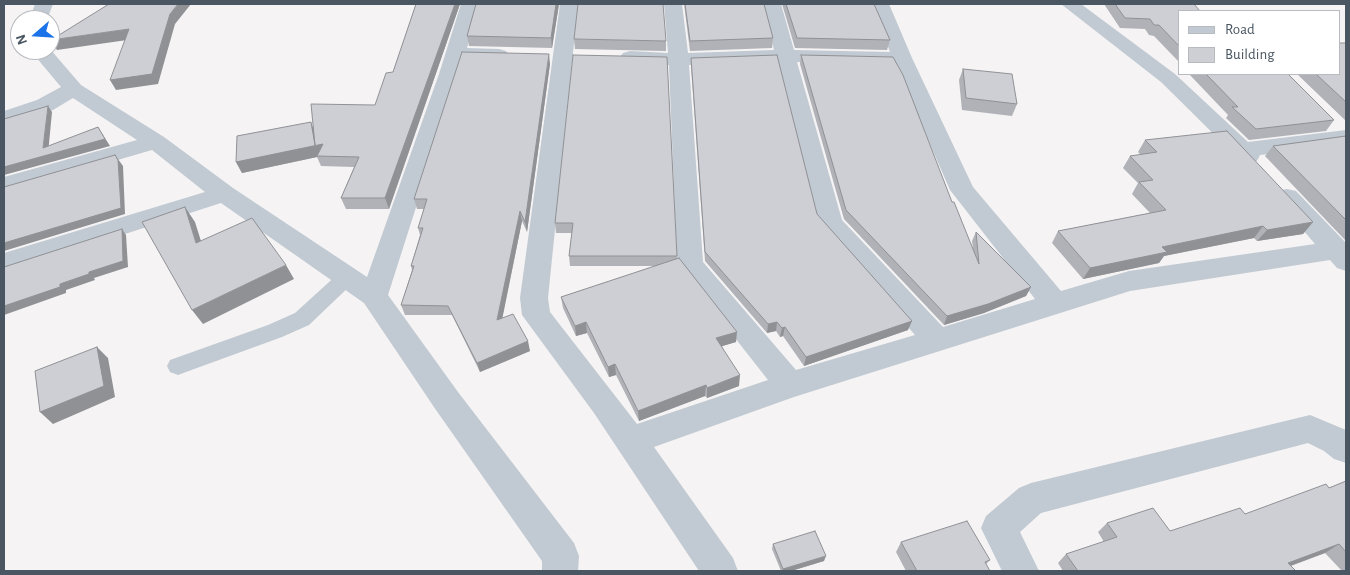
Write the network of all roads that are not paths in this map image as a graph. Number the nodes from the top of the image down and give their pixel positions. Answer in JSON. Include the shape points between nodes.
{"nodes":[{"id":1,"x":470,"y":4,"type":"edge"},
{"id":2,"x":569,"y":4,"type":"edge"},
{"id":3,"x":673,"y":4,"type":"edge"},
{"id":4,"x":772,"y":4,"type":"edge"},
{"id":5,"x":880,"y":4,"type":"edge"},
{"id":6,"x":1070,"y":4,"type":"edge"},
{"id":7,"x":456,"y":54,"type":"junction"},
{"id":8,"x":514,"y":55,"type":"edge"},
{"id":9,"x":784,"y":56,"type":"junction"},
{"id":10,"x":611,"y":57,"type":"edge"},
{"id":11,"x":902,"y":58,"type":"junction"},
{"id":12,"x":679,"y":59,"type":"junction"},
{"id":13,"x":49,"y":60,"type":"edge"},
{"id":14,"x":74,"y":89,"type":"junction"},
{"id":15,"x":4,"y":118,"type":"edge"},
{"id":16,"x":1342,"y":131,"type":"edge"},
{"id":17,"x":156,"y":142,"type":"junction"},
{"id":18,"x":1243,"y":150,"type":"junction"},
{"id":19,"x":4,"y":185,"type":"edge"},
{"id":20,"x":224,"y":194,"type":"junction"},
{"id":21,"x":1342,"y":256,"type":"edge"},
{"id":22,"x":4,"y":262,"type":"edge"},
{"id":23,"x":347,"y":278,"type":"junction"},
{"id":24,"x":374,"y":296,"type":"junction"},
{"id":25,"x":1055,"y":304,"type":"junction"},
{"id":26,"x":938,"y":341,"type":"junction"},
{"id":27,"x":178,"y":366,"type":"dead end"},
{"id":28,"x":790,"y":385,"type":"junction"},
{"id":29,"x":630,"y":441,"type":"junction"},
{"id":30,"x":1346,"y":449,"type":"edge"},
{"id":31,"x":560,"y":571,"type":"edge"},
{"id":32,"x":720,"y":571,"type":"edge"},
{"id":33,"x":1021,"y":571,"type":"edge"}],
"edges":[{"from":1,"to":7,"type":"street"},
{"from":2,"to":29,"type":"street","via":[[534,298],[536,315]]},
{"from":3,"to":12,"type":"street"},
{"from":4,"to":9,"type":"street"},
{"from":5,"to":11,"type":"street"},
{"from":6,"to":18,"type":"street","via":[[1168,78]]},
{"from":7,"to":8,"type":"street"},
{"from":7,"to":24,"type":"street"},
{"from":9,"to":11,"type":"street"},
{"from":9,"to":12,"type":"street"},
{"from":9,"to":26,"type":"street","via":[[830,224]]},
{"from":10,"to":12,"type":"street"},
{"from":11,"to":25,"type":"street","via":[[962,190]]},
{"from":12,"to":28,"type":"street","via":[[690,264]]},
{"from":13,"to":14,"type":"street"},
{"from":14,"to":15,"type":"street","via":[[45,105]]},
{"from":14,"to":17,"type":"street"},
{"from":16,"to":18,"type":"street"},
{"from":17,"to":19,"type":"street"},
{"from":17,"to":20,"type":"street"},
{"from":18,"to":21,"type":"street"},
{"from":20,"to":22,"type":"street"},
{"from":20,"to":23,"type":"street"},
{"from":21,"to":25,"type":"street","via":[[1128,281]]},
{"from":23,"to":24,"type":"street"},
{"from":23,"to":27,"type":"lane","via":[[302,319]]},
{"from":24,"to":31,"type":"street","via":[[561,556]]},
{"from":25,"to":26,"type":"street"},
{"from":26,"to":28,"type":"street"},
{"from":28,"to":29,"type":"street"},
{"from":29,"to":32,"type":"street"},
{"from":30,"to":33,"type":"street","via":[[1310,429],[1031,499],[998,528]]}]}
